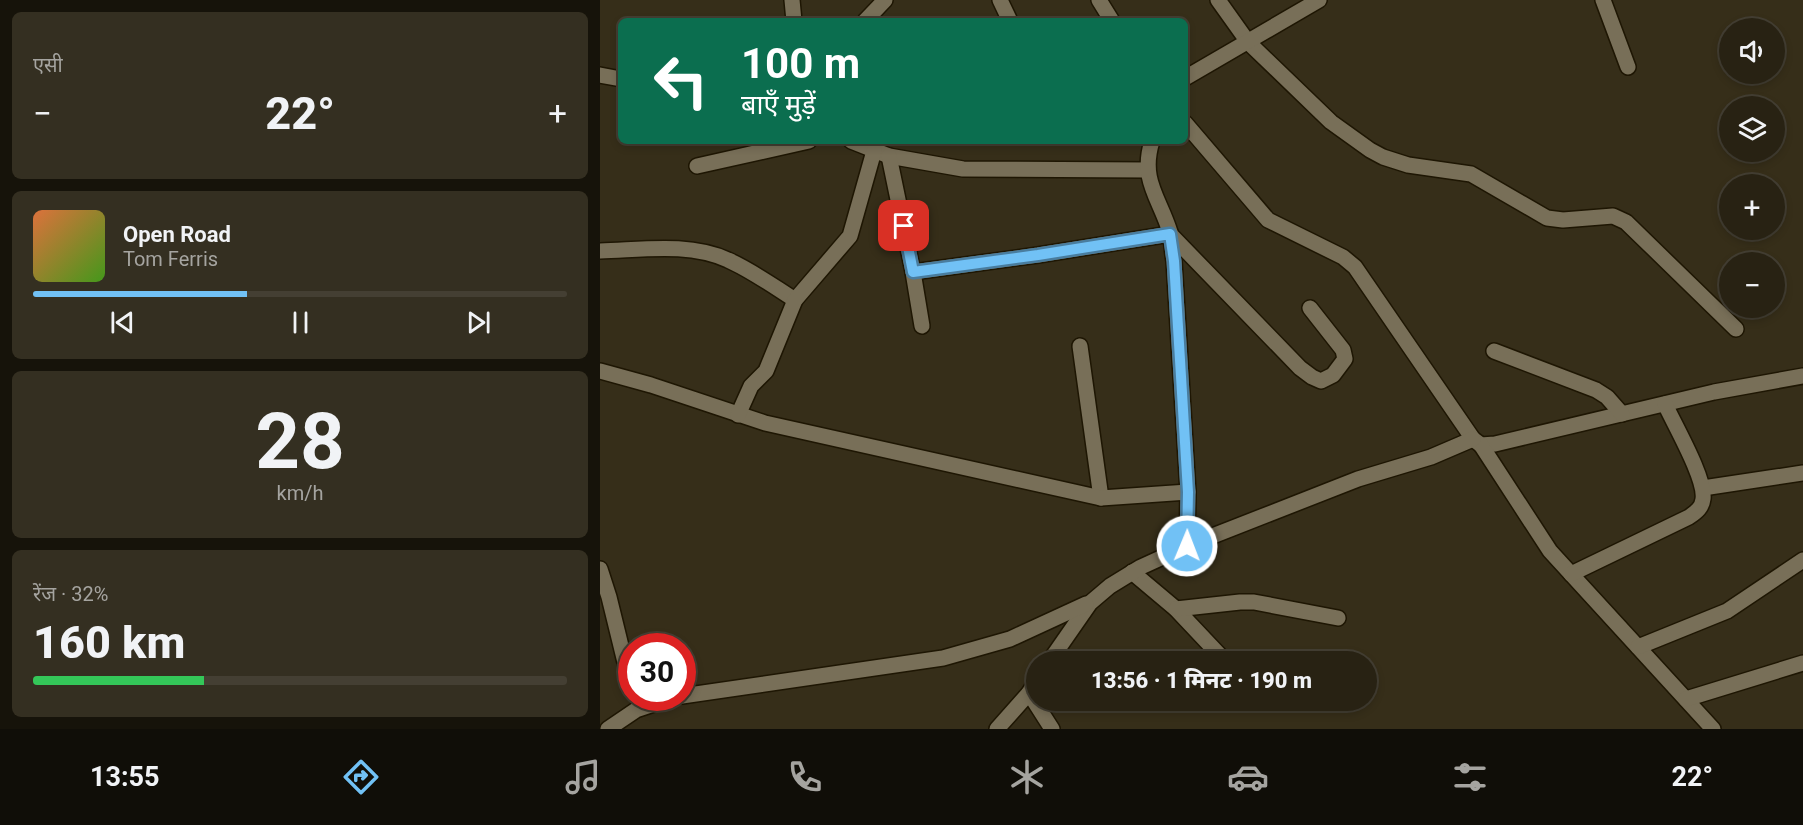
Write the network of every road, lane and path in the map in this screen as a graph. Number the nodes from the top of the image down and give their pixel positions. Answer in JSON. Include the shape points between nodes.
{"nodes":[{"id":1,"x":792,"y":0,"type":"edge"},
{"id":2,"x":885,"y":0,"type":"edge"},
{"id":3,"x":1000,"y":0,"type":"edge"},
{"id":4,"x":1099,"y":0,"type":"edge"},
{"id":5,"x":1218,"y":0,"type":"edge"},
{"id":6,"x":1319,"y":0,"type":"edge"},
{"id":7,"x":1603,"y":0,"type":"edge"},
{"id":8,"x":794,"y":18,"type":"edge"},
{"id":9,"x":868,"y":18,"type":"edge"},
{"id":10,"x":1009,"y":18,"type":"edge"},
{"id":11,"x":1110,"y":18,"type":"edge"},
{"id":12,"x":1248,"y":42,"type":"junction"},
{"id":13,"x":1628,"y":67,"type":"dead end"},
{"id":14,"x":600,"y":75,"type":"edge"},
{"id":15,"x":1188,"y":76,"type":"edge"},
{"id":16,"x":618,"y":78,"type":"edge"},
{"id":17,"x":1188,"y":127,"type":"edge"},
{"id":18,"x":796,"y":144,"type":"edge"},
{"id":19,"x":859,"y":144,"type":"edge"},
{"id":20,"x":1151,"y":144,"type":"edge"},
{"id":21,"x":882,"y":153,"type":"junction"},
{"id":22,"x":697,"y":166,"type":"dead end"},
{"id":23,"x":1147,"y":170,"type":"junction"},
{"id":24,"x":1170,"y":234,"type":"junction"},
{"id":25,"x":600,"y":251,"type":"edge"},
{"id":26,"x":913,"y":272,"type":"junction"},
{"id":27,"x":795,"y":300,"type":"junction"},
{"id":28,"x":1310,"y":308,"type":"dead end"},
{"id":29,"x":922,"y":326,"type":"dead end"},
{"id":30,"x":1736,"y":329,"type":"dead end"},
{"id":31,"x":1080,"y":346,"type":"dead end"},
{"id":32,"x":1494,"y":351,"type":"dead end"},
{"id":33,"x":600,"y":371,"type":"edge"},
{"id":34,"x":1803,"y":376,"type":"edge"},
{"id":35,"x":1665,"y":404,"type":"junction"},
{"id":36,"x":1622,"y":414,"type":"junction"},
{"id":37,"x":738,"y":416,"type":"junction"},
{"id":38,"x":1477,"y":442,"type":"junction"},
{"id":39,"x":1803,"y":473,"type":"edge"},
{"id":40,"x":1703,"y":488,"type":"junction"},
{"id":41,"x":1188,"y":492,"type":"junction"},
{"id":42,"x":1101,"y":498,"type":"junction"},
{"id":43,"x":1187,"y":546,"type":"junction"},
{"id":44,"x":1803,"y":560,"type":"edge"},
{"id":45,"x":600,"y":569,"type":"edge"},
{"id":46,"x":1132,"y":572,"type":"junction"},
{"id":47,"x":1571,"y":574,"type":"junction"},
{"id":48,"x":1090,"y":603,"type":"junction"},
{"id":49,"x":1176,"y":609,"type":"junction"},
{"id":50,"x":1338,"y":618,"type":"dead end"},
{"id":51,"x":618,"y":634,"type":"edge"},
{"id":52,"x":1638,"y":647,"type":"junction"},
{"id":53,"x":1057,"y":651,"type":"edge"},
{"id":54,"x":1216,"y":651,"type":"edge"},
{"id":55,"x":1803,"y":663,"type":"edge"},
{"id":56,"x":696,"y":694,"type":"edge"},
{"id":57,"x":1026,"y":695,"type":"edge"},
{"id":58,"x":1686,"y":699,"type":"junction"},
{"id":59,"x":627,"y":711,"type":"edge"},
{"id":60,"x":1044,"y":711,"type":"edge"},
{"id":61,"x":608,"y":729,"type":"edge"},
{"id":62,"x":997,"y":729,"type":"edge"},
{"id":63,"x":1052,"y":729,"type":"edge"},
{"id":64,"x":1713,"y":729,"type":"edge"}],
"edges":[{"from":1,"to":8,"type":"street"},
{"from":2,"to":9,"type":"street"},
{"from":3,"to":10,"type":"street"},
{"from":4,"to":11,"type":"street"},
{"from":5,"to":12,"type":"street"},
{"from":6,"to":12,"type":"street"},
{"from":7,"to":13,"type":"street"},
{"from":12,"to":15,"type":"street"},
{"from":12,"to":30,"type":"street","via":[[1346,134],[1383,157],[1408,165],[1471,174],[1547,218],[1621,219]]},
{"from":14,"to":16,"type":"street"},
{"from":17,"to":38,"type":"street","via":[[1268,220],[1343,257],[1355,267]]},
{"from":18,"to":22,"type":"street"},
{"from":19,"to":21,"type":"street"},
{"from":20,"to":23,"type":"street"},
{"from":21,"to":23,"type":"street","via":[[963,169]]},
{"from":21,"to":26,"type":"street"},
{"from":21,"to":27,"type":"street","via":[[850,236]]},
{"from":23,"to":24,"type":"street"},
{"from":24,"to":26,"type":"street"},
{"from":24,"to":28,"type":"street","via":[[1300,368],[1321,381],[1333,375],[1345,359],[1343,350]]},
{"from":24,"to":41,"type":"street"},
{"from":25,"to":27,"type":"street","via":[[691,250],[726,258]]},
{"from":26,"to":29,"type":"street"},
{"from":27,"to":37,"type":"street","via":[[766,371],[751,386]]},
{"from":31,"to":42,"type":"street"},
{"from":32,"to":36,"type":"street","via":[[1596,390]]},
{"from":33,"to":37,"type":"street"},
{"from":34,"to":35,"type":"street"},
{"from":35,"to":36,"type":"street"},
{"from":35,"to":40,"type":"street"},
{"from":36,"to":38,"type":"street","via":[[1495,444]]},
{"from":37,"to":42,"type":"street"},
{"from":38,"to":43,"type":"street","via":[[1358,480]]},
{"from":38,"to":47,"type":"street","via":[[1541,539]]},
{"from":39,"to":40,"type":"street"},
{"from":40,"to":47,"type":"street","via":[[1701,506],[1689,517]]},
{"from":41,"to":42,"type":"street"},
{"from":41,"to":43,"type":"street"},
{"from":43,"to":46,"type":"street"},
{"from":44,"to":52,"type":"street","via":[[1727,610]]},
{"from":45,"to":51,"type":"street"},
{"from":46,"to":48,"type":"street"},
{"from":46,"to":49,"type":"street"},
{"from":47,"to":52,"type":"street"},
{"from":48,"to":53,"type":"street"},
{"from":48,"to":56,"type":"street","via":[[1010,639],[953,656]]},
{"from":49,"to":50,"type":"street","via":[[1247,602]]},
{"from":49,"to":54,"type":"street"},
{"from":52,"to":58,"type":"street"},
{"from":55,"to":58,"type":"street"},
{"from":57,"to":62,"type":"street"},
{"from":58,"to":64,"type":"street"},
{"from":59,"to":61,"type":"street"},
{"from":60,"to":63,"type":"street"}]}
